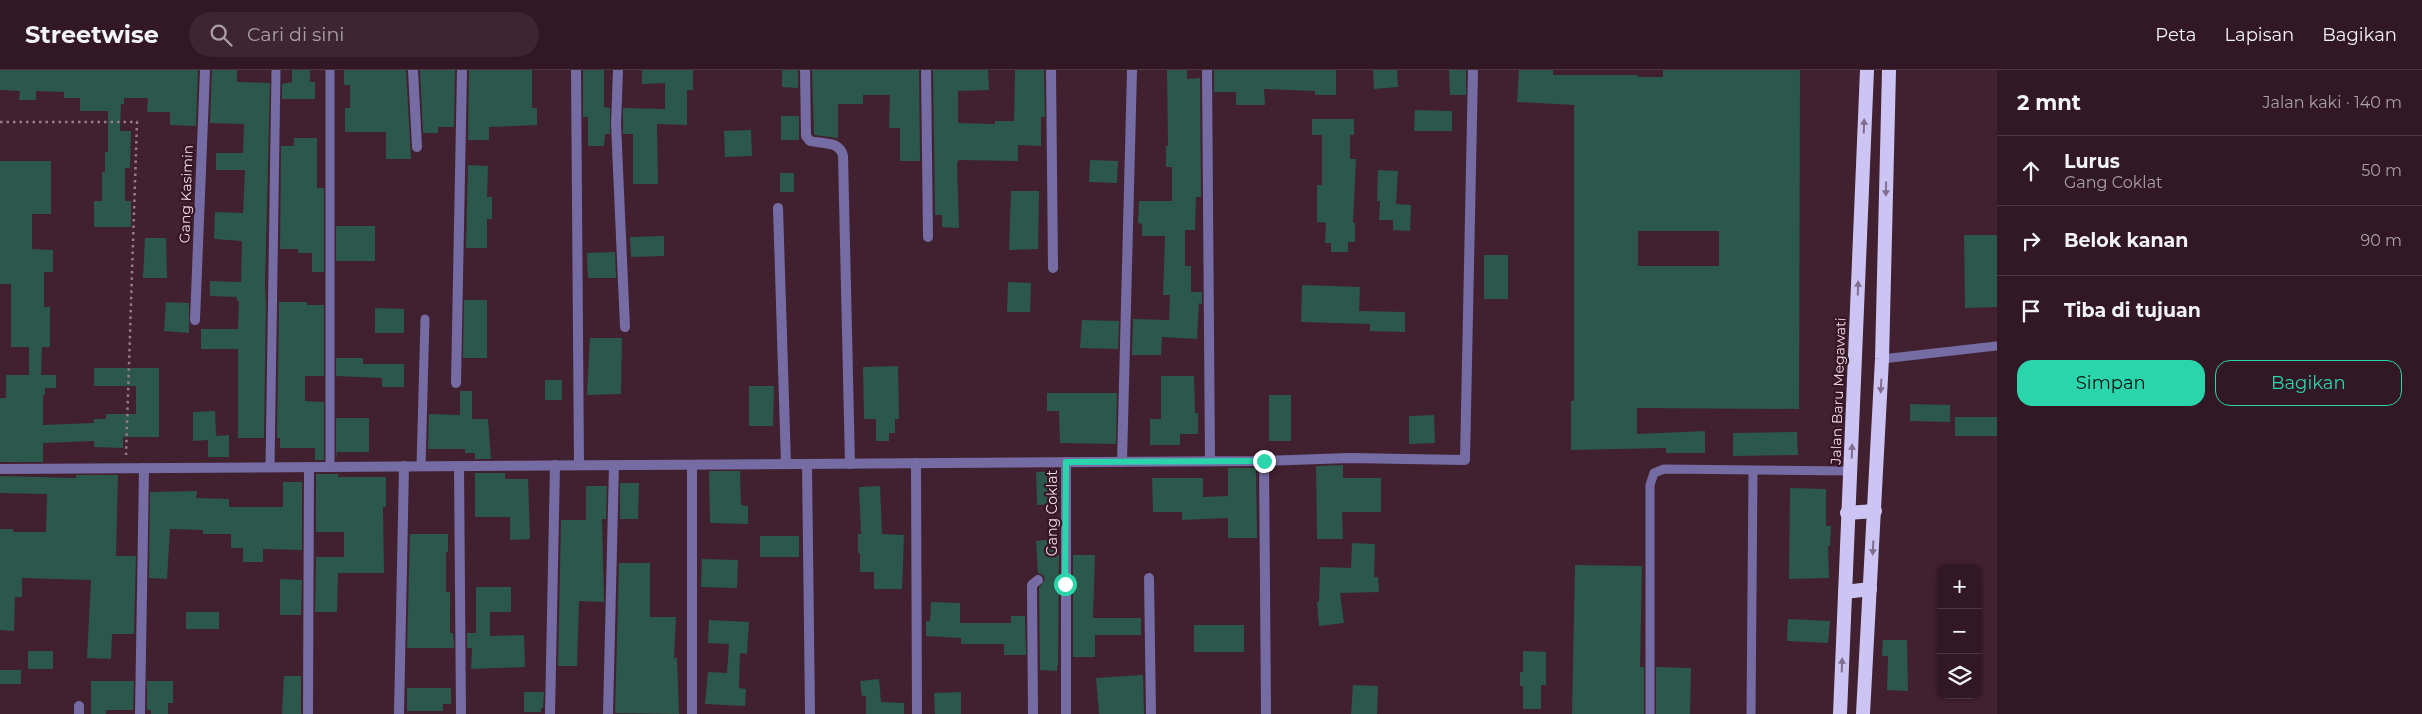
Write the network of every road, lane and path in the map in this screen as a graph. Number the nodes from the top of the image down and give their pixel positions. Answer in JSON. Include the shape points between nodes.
{"nodes":[{"id":1,"x":205,"y":70,"type":"edge"},
{"id":2,"x":276,"y":70,"type":"edge"},
{"id":3,"x":330,"y":70,"type":"edge"},
{"id":4,"x":413,"y":70,"type":"edge"},
{"id":5,"x":462,"y":70,"type":"edge"},
{"id":6,"x":576,"y":70,"type":"edge"},
{"id":7,"x":618,"y":70,"type":"edge"},
{"id":8,"x":805,"y":70,"type":"edge"},
{"id":9,"x":926,"y":70,"type":"edge"},
{"id":10,"x":1051,"y":70,"type":"edge"},
{"id":11,"x":1132,"y":70,"type":"edge"},
{"id":12,"x":1207,"y":70,"type":"edge"},
{"id":13,"x":1473,"y":70,"type":"edge"},
{"id":14,"x":1867,"y":70,"type":"edge"},
{"id":15,"x":1889,"y":70,"type":"edge"},
{"id":16,"x":0,"y":122,"type":"edge"},
{"id":17,"x":417,"y":146,"type":"dead end"},
{"id":18,"x":778,"y":208,"type":"dead end"},
{"id":19,"x":928,"y":237,"type":"dead end"},
{"id":20,"x":1053,"y":268,"type":"dead end"},
{"id":21,"x":425,"y":319,"type":"dead end"},
{"id":22,"x":195,"y":320,"type":"dead end"},
{"id":23,"x":625,"y":327,"type":"dead end"},
{"id":24,"x":1996,"y":346,"type":"edge"},
{"id":25,"x":1882,"y":359,"type":"junction"},
{"id":26,"x":456,"y":383,"type":"dead end"},
{"id":27,"x":1210,"y":461,"type":"junction"},
{"id":28,"x":1264,"y":461,"type":"junction"},
{"id":29,"x":1066,"y":462,"type":"junction"},
{"id":30,"x":1122,"y":462,"type":"junction"},
{"id":31,"x":916,"y":463,"type":"junction"},
{"id":32,"x":786,"y":464,"type":"junction"},
{"id":33,"x":807,"y":464,"type":"junction"},
{"id":34,"x":850,"y":464,"type":"junction"},
{"id":35,"x":555,"y":465,"type":"junction"},
{"id":36,"x":579,"y":465,"type":"junction"},
{"id":37,"x":614,"y":465,"type":"junction"},
{"id":38,"x":692,"y":465,"type":"junction"},
{"id":39,"x":404,"y":466,"type":"junction"},
{"id":40,"x":421,"y":466,"type":"junction"},
{"id":41,"x":459,"y":466,"type":"junction"},
{"id":42,"x":270,"y":467,"type":"junction"},
{"id":43,"x":309,"y":467,"type":"junction"},
{"id":44,"x":330,"y":467,"type":"junction"},
{"id":45,"x":126,"y":468,"type":"junction"},
{"id":46,"x":144,"y":468,"type":"junction"},
{"id":47,"x":0,"y":469,"type":"edge"},
{"id":48,"x":1753,"y":471,"type":"junction"},
{"id":49,"x":1851,"y":471,"type":"junction"},
{"id":50,"x":1875,"y":511,"type":"junction"},
{"id":51,"x":1847,"y":513,"type":"junction"},
{"id":52,"x":1150,"y":578,"type":"dead end"},
{"id":53,"x":1038,"y":580,"type":"dead end"},
{"id":54,"x":1870,"y":589,"type":"junction"},
{"id":55,"x":1845,"y":592,"type":"junction"},
{"id":56,"x":140,"y":714,"type":"edge"},
{"id":57,"x":308,"y":714,"type":"edge"},
{"id":58,"x":400,"y":714,"type":"edge"},
{"id":59,"x":461,"y":714,"type":"edge"},
{"id":60,"x":550,"y":714,"type":"edge"},
{"id":61,"x":608,"y":714,"type":"edge"},
{"id":62,"x":692,"y":714,"type":"edge"},
{"id":63,"x":810,"y":714,"type":"edge"},
{"id":64,"x":917,"y":714,"type":"edge"},
{"id":65,"x":1033,"y":714,"type":"edge"},
{"id":66,"x":1066,"y":714,"type":"edge"},
{"id":67,"x":1151,"y":714,"type":"edge"},
{"id":68,"x":1266,"y":714,"type":"edge"},
{"id":69,"x":1650,"y":714,"type":"edge"},
{"id":70,"x":1751,"y":714,"type":"edge"},
{"id":71,"x":1840,"y":714,"type":"edge"},
{"id":72,"x":1863,"y":714,"type":"edge"}],
"edges":[{"from":1,"to":22,"type":"street","name":"Gang Kasimin"},
{"from":2,"to":42,"type":"lane"},
{"from":3,"to":44,"type":"lane"},
{"from":4,"to":17,"type":"street"},
{"from":5,"to":26,"type":"street"},
{"from":6,"to":36,"type":"street"},
{"from":7,"to":23,"type":"street","via":[[616,124]]},
{"from":8,"to":34,"type":"street","via":[[806,136],[810,141],[842,148],[843,156]]},
{"from":9,"to":19,"type":"street"},
{"from":10,"to":20,"type":"street"},
{"from":11,"to":30,"type":"street"},
{"from":12,"to":27,"type":"street"},
{"from":13,"to":28,"type":"street","via":[[1465,460],[1350,458]]},
{"from":49,"to":14,"type":"highway","name":"Jalan Baru Megawati","one_way":true},
{"from":15,"to":25,"type":"highway","one_way":true},
{"from":16,"to":45,"type":"path","via":[[137,122]]},
{"from":18,"to":32,"type":"street"},
{"from":21,"to":40,"type":"lane"},
{"from":24,"to":25,"type":"lane"},
{"from":25,"to":50,"type":"highway","one_way":true},
{"from":27,"to":28,"type":"street"},
{"from":27,"to":30,"type":"street"},
{"from":28,"to":68,"type":"street"},
{"from":29,"to":30,"type":"street"},
{"from":29,"to":31,"type":"street"},
{"from":29,"to":66,"type":"street","name":"Gang Coklat"},
{"from":31,"to":34,"type":"street"},
{"from":31,"to":64,"type":"street"},
{"from":32,"to":33,"type":"street"},
{"from":32,"to":38,"type":"street"},
{"from":33,"to":34,"type":"street"},
{"from":33,"to":63,"type":"street"},
{"from":35,"to":36,"type":"street"},
{"from":35,"to":41,"type":"street"},
{"from":35,"to":60,"type":"street"},
{"from":36,"to":37,"type":"street"},
{"from":37,"to":38,"type":"street"},
{"from":37,"to":61,"type":"street"},
{"from":38,"to":62,"type":"street"},
{"from":39,"to":40,"type":"street"},
{"from":39,"to":44,"type":"street"},
{"from":39,"to":58,"type":"street"},
{"from":40,"to":41,"type":"street"},
{"from":41,"to":59,"type":"street"},
{"from":42,"to":43,"type":"street"},
{"from":42,"to":46,"type":"street"},
{"from":43,"to":44,"type":"street"},
{"from":43,"to":57,"type":"street"},
{"from":45,"to":46,"type":"street"},
{"from":45,"to":47,"type":"street"},
{"from":46,"to":56,"type":"street"},
{"from":48,"to":49,"type":"lane"},
{"from":48,"to":69,"type":"lane","via":[[1664,469],[1654,473],[1650,485]]},
{"from":48,"to":70,"type":"lane"},
{"from":49,"to":51,"type":"highway","name":"Jalan Baru Megawati"},
{"from":50,"to":51,"type":"highway"},
{"from":50,"to":54,"type":"highway","one_way":true},
{"from":51,"to":55,"type":"highway","name":"Jalan Baru Megawati"},
{"from":52,"to":67,"type":"street"},
{"from":53,"to":65,"type":"street","via":[[1032,585]]},
{"from":54,"to":55,"type":"highway"},
{"from":54,"to":72,"type":"highway"},
{"from":71,"to":55,"type":"highway","name":"Jalan Baru Megawati","one_way":true}]}
